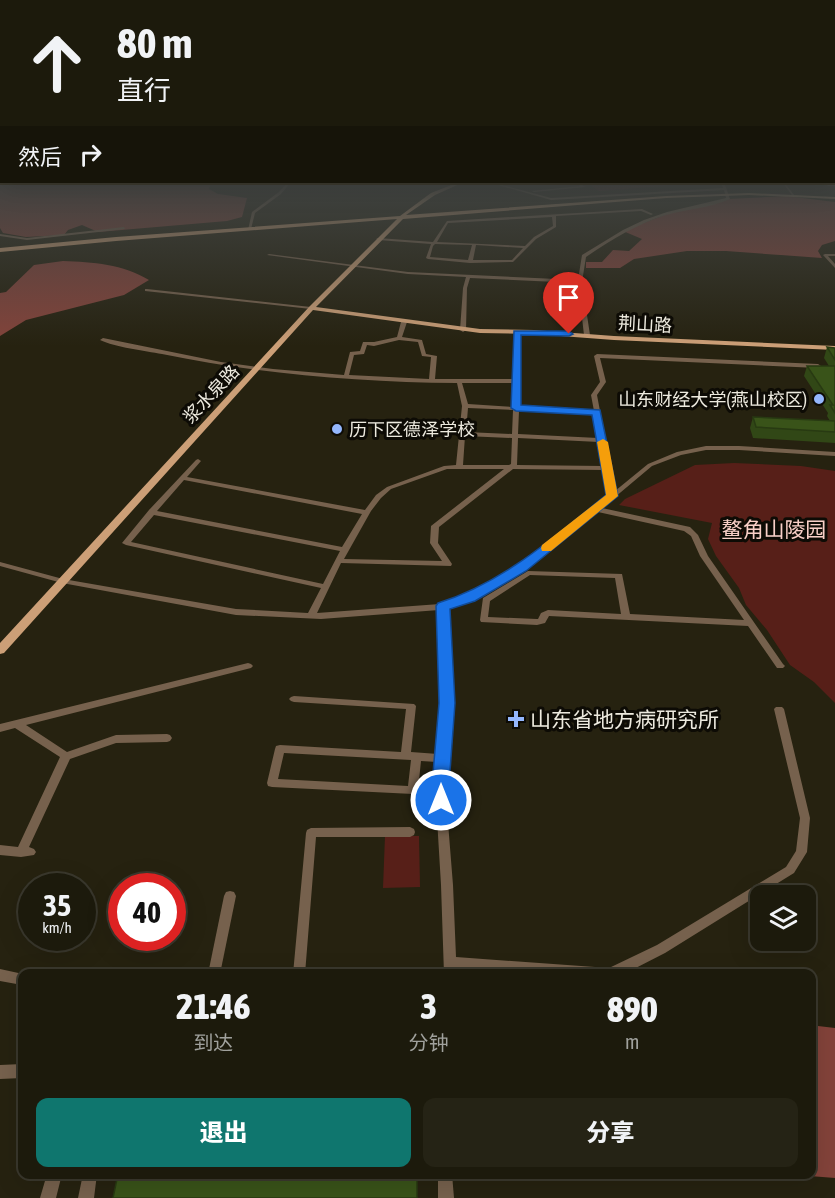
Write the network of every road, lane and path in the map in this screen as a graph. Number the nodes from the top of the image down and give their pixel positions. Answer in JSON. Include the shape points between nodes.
{"nodes":[{"id":1,"x":0,"y":235,"type":"edge"},
{"id":2,"x":63,"y":235,"type":"edge"},
{"id":3,"x":167,"y":235,"type":"edge"},
{"id":4,"x":382,"y":235,"type":"edge"},
{"id":5,"x":439,"y":235,"type":"edge"},
{"id":6,"x":543,"y":235,"type":"edge"},
{"id":7,"x":618,"y":235,"type":"edge"},
{"id":8,"x":378,"y":239,"type":"junction"},
{"id":9,"x":434,"y":243,"type":"junction"},
{"id":10,"x":474,"y":244,"type":"junction"},
{"id":11,"x":526,"y":247,"type":"junction"},
{"id":12,"x":0,"y":249,"type":"edge"},
{"id":13,"x":269,"y":255,"type":"dead end"},
{"id":14,"x":835,"y":255,"type":"edge"},
{"id":15,"x":470,"y":262,"type":"junction"},
{"id":16,"x":352,"y":266,"type":"junction"},
{"id":17,"x":835,"y":267,"type":"edge"},
{"id":18,"x":468,"y":278,"type":"junction"},
{"id":19,"x":580,"y":282,"type":"junction"},
{"id":20,"x":147,"y":290,"type":"dead end"},
{"id":21,"x":311,"y":308,"type":"junction"},
{"id":22,"x":404,"y":322,"type":"junction"},
{"id":23,"x":463,"y":330,"type":"junction"},
{"id":24,"x":517,"y":332,"type":"junction"},
{"id":25,"x":587,"y":335,"type":"junction"},
{"id":26,"x":399,"y":338,"type":"junction"},
{"id":27,"x":103,"y":340,"type":"dead end"},
{"id":28,"x":835,"y":348,"type":"edge"},
{"id":29,"x":818,"y":366,"type":"edge"},
{"id":30,"x":258,"y":367,"type":"junction"},
{"id":31,"x":346,"y":377,"type":"junction"},
{"id":32,"x":432,"y":380,"type":"junction"},
{"id":33,"x":459,"y":381,"type":"junction"},
{"id":34,"x":518,"y":381,"type":"junction"},
{"id":35,"x":465,"y":406,"type":"junction"},
{"id":36,"x":516,"y":408,"type":"junction"},
{"id":37,"x":596,"y":412,"type":"junction"},
{"id":38,"x":462,"y":434,"type":"junction"},
{"id":39,"x":515,"y":436,"type":"junction"},
{"id":40,"x":602,"y":440,"type":"junction"},
{"id":41,"x":835,"y":454,"type":"edge"},
{"id":42,"x":198,"y":461,"type":"dead end"},
{"id":43,"x":459,"y":468,"type":"junction"},
{"id":44,"x":607,"y":468,"type":"junction"},
{"id":45,"x":508,"y":469,"type":"junction"},
{"id":46,"x":182,"y":478,"type":"junction"},
{"id":47,"x":612,"y":496,"type":"junction"},
{"id":48,"x":596,"y":509,"type":"junction"},
{"id":49,"x":152,"y":512,"type":"junction"},
{"id":50,"x":367,"y":513,"type":"junction"},
{"id":51,"x":345,"y":550,"type":"junction"},
{"id":52,"x":339,"y":561,"type":"junction"},
{"id":53,"x":0,"y":564,"type":"edge"},
{"id":54,"x":62,"y":582,"type":"junction"},
{"id":55,"x":326,"y":587,"type":"junction"},
{"id":56,"x":443,"y":606,"type":"junction"},
{"id":57,"x":311,"y":616,"type":"junction"},
{"id":58,"x":626,"y":617,"type":"junction"},
{"id":59,"x":750,"y":623,"type":"junction"},
{"id":60,"x":0,"y":650,"type":"edge"},
{"id":61,"x":248,"y":666,"type":"dead end"},
{"id":62,"x":780,"y":666,"type":"dead end"},
{"id":63,"x":294,"y":699,"type":"dead end"},
{"id":64,"x":779,"y":709,"type":"dead end"},
{"id":65,"x":17,"y":724,"type":"junction"},
{"id":66,"x":0,"y":729,"type":"edge"},
{"id":67,"x":167,"y":738,"type":"dead end"},
{"id":68,"x":66,"y":756,"type":"junction"},
{"id":69,"x":411,"y":756,"type":"junction"},
{"id":70,"x":442,"y":758,"type":"junction"},
{"id":71,"x":410,"y":832,"type":"dead end"},
{"id":72,"x":0,"y":850,"type":"edge"},
{"id":73,"x":230,"y":896,"type":"dead end"},
{"id":74,"x":451,"y":968,"type":"edge"},
{"id":75,"x":215,"y":969,"type":"edge"},
{"id":76,"x":299,"y":969,"type":"edge"},
{"id":77,"x":477,"y":969,"type":"edge"},
{"id":78,"x":620,"y":969,"type":"edge"},
{"id":79,"x":0,"y":975,"type":"edge"},
{"id":80,"x":18,"y":978,"type":"edge"},
{"id":81,"x":18,"y":1071,"type":"edge"},
{"id":82,"x":0,"y":1072,"type":"edge"},
{"id":83,"x":54,"y":1179,"type":"edge"},
{"id":84,"x":89,"y":1179,"type":"edge"},
{"id":85,"x":445,"y":1179,"type":"edge"},
{"id":86,"x":48,"y":1198,"type":"edge"},
{"id":87,"x":86,"y":1198,"type":"edge"},
{"id":88,"x":446,"y":1198,"type":"edge"}],
"edges":[{"from":1,"to":2,"type":"street","via":[[27,239]]},
{"from":3,"to":12,"type":"main road"},
{"from":4,"to":8,"type":"main road","name":"浆水泉路"},
{"from":5,"to":9,"type":"street"},
{"from":6,"to":11,"type":"street"},
{"from":7,"to":19,"type":"street","via":[[584,256]]},
{"from":8,"to":9,"type":"street"},
{"from":8,"to":16,"type":"main road","name":"浆水泉路"},
{"from":9,"to":10,"type":"street"},
{"from":9,"to":15,"type":"street","via":[[428,258]]},
{"from":10,"to":11,"type":"street"},
{"from":10,"to":15,"type":"street"},
{"from":11,"to":15,"type":"street","via":[[513,261]]},
{"from":13,"to":16,"type":"street"},
{"from":14,"to":17,"type":"street","via":[[825,255]]},
{"from":16,"to":18,"type":"street"},
{"from":16,"to":21,"type":"main road","name":"浆水泉路"},
{"from":18,"to":19,"type":"street"},
{"from":18,"to":23,"type":"street"},
{"from":19,"to":25,"type":"street"},
{"from":20,"to":21,"type":"street"},
{"from":21,"to":22,"type":"main road","name":"荆山路"},
{"from":21,"to":30,"type":"main road","name":"浆水泉路"},
{"from":22,"to":23,"type":"main road","name":"荆山路"},
{"from":22,"to":26,"type":"street"},
{"from":23,"to":24,"type":"main road","name":"荆山路"},
{"from":24,"to":25,"type":"main road","name":"荆山路"},
{"from":24,"to":34,"type":"street"},
{"from":25,"to":28,"type":"main road","name":"荆山路"},
{"from":26,"to":31,"type":"street","via":[[366,343],[362,353],[352,353]]},
{"from":26,"to":32,"type":"street","via":[[420,341],[424,355],[434,356]]},
{"from":27,"to":30,"type":"street"},
{"from":29,"to":37,"type":"street","via":[[597,356],[603,382],[594,395]]},
{"from":30,"to":31,"type":"street"},
{"from":30,"to":54,"type":"main road","name":"浆水泉路"},
{"from":31,"to":32,"type":"street"},
{"from":32,"to":33,"type":"street"},
{"from":33,"to":34,"type":"street"},
{"from":33,"to":35,"type":"street"},
{"from":34,"to":36,"type":"street"},
{"from":35,"to":36,"type":"street"},
{"from":35,"to":38,"type":"street"},
{"from":36,"to":37,"type":"street"},
{"from":36,"to":39,"type":"street"},
{"from":37,"to":40,"type":"street"},
{"from":38,"to":39,"type":"street"},
{"from":38,"to":43,"type":"street"},
{"from":39,"to":40,"type":"street"},
{"from":39,"to":45,"type":"street","via":[[514,465]]},
{"from":40,"to":44,"type":"street"},
{"from":41,"to":47,"type":"street","via":[[739,448],[678,453],[650,465]]},
{"from":42,"to":46,"type":"street"},
{"from":43,"to":45,"type":"street"},
{"from":43,"to":50,"type":"street","via":[[446,467],[389,488]]},
{"from":44,"to":45,"type":"street"},
{"from":44,"to":47,"type":"street"},
{"from":45,"to":52,"type":"street","via":[[435,526],[434,543],[448,564]]},
{"from":46,"to":49,"type":"street"},
{"from":46,"to":50,"type":"street"},
{"from":47,"to":48,"type":"street"},
{"from":48,"to":56,"type":"street","via":[[521,569],[470,598]]},
{"from":48,"to":59,"type":"street","via":[[687,529]]},
{"from":49,"to":51,"type":"street"},
{"from":49,"to":55,"type":"street","via":[[126,543]]},
{"from":50,"to":51,"type":"street"},
{"from":51,"to":52,"type":"street"},
{"from":52,"to":55,"type":"street"},
{"from":53,"to":54,"type":"street"},
{"from":54,"to":57,"type":"street","via":[[236,612]]},
{"from":54,"to":60,"type":"main road","name":"浆水泉路"},
{"from":55,"to":57,"type":"street"},
{"from":56,"to":57,"type":"street"},
{"from":56,"to":70,"type":"street","via":[[447,703]]},
{"from":58,"to":58,"type":"street","via":[[548,613],[537,622],[497,621],[484,620],[483,609],[486,600],[528,573],[619,576]]},
{"from":58,"to":59,"type":"street"},
{"from":59,"to":62,"type":"street"},
{"from":61,"to":65,"type":"street"},
{"from":63,"to":69,"type":"street","via":[[411,706]]},
{"from":64,"to":78,"type":"street","via":[[805,818],[801,852],[790,870],[661,950]]},
{"from":65,"to":66,"type":"street"},
{"from":65,"to":68,"type":"street"},
{"from":67,"to":68,"type":"street","via":[[116,739]]},
{"from":68,"to":72,"type":"street","via":[[24,852]]},
{"from":69,"to":69,"type":"street","via":[[280,749],[272,783],[413,790]]},
{"from":69,"to":70,"type":"street"},
{"from":70,"to":74,"type":"street","via":[[440,785]]},
{"from":71,"to":76,"type":"street","via":[[311,833]]},
{"from":73,"to":75,"type":"street"},
{"from":74,"to":77,"type":"street"},
{"from":79,"to":80,"type":"street"},
{"from":81,"to":82,"type":"street"},
{"from":83,"to":86,"type":"street"},
{"from":84,"to":87,"type":"street"},
{"from":85,"to":88,"type":"street"}]}
